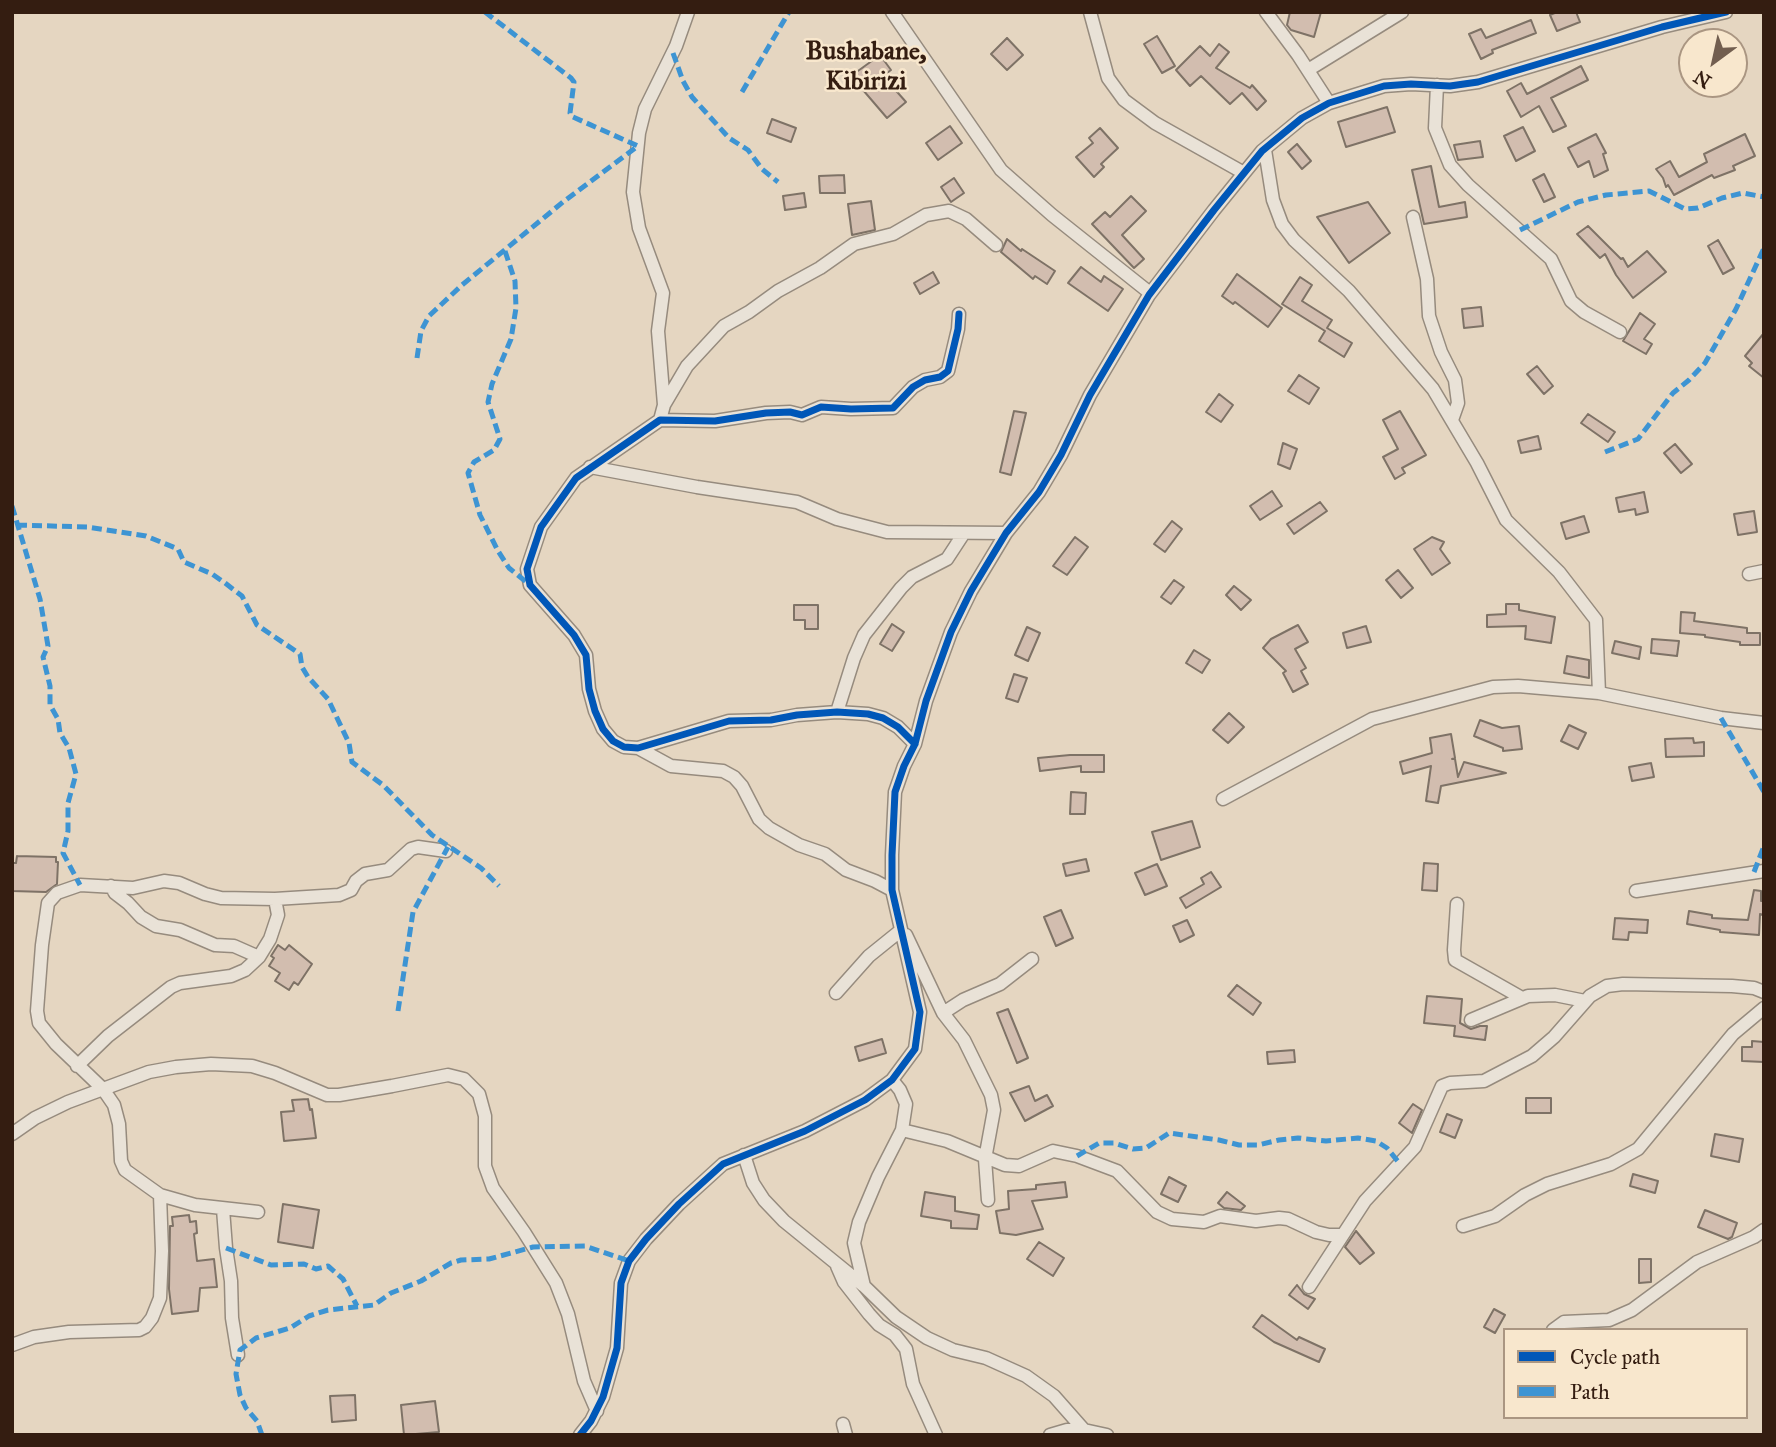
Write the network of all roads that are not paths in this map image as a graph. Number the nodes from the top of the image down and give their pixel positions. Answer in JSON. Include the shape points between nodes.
{"nodes":[{"id":1,"x":688,"y":12,"type":"edge"},
{"id":2,"x":892,"y":12,"type":"edge"},
{"id":3,"x":1090,"y":12,"type":"edge"},
{"id":4,"x":1265,"y":12,"type":"edge"},
{"id":5,"x":1402,"y":12,"type":"edge"},
{"id":6,"x":1726,"y":12,"type":"edge"},
{"id":7,"x":1308,"y":70,"type":"junction"},
{"id":8,"x":1437,"y":86,"type":"junction"},
{"id":9,"x":1329,"y":103,"type":"junction"},
{"id":10,"x":1265,"y":150,"type":"junction"},
{"id":11,"x":1244,"y":173,"type":"junction"},
{"id":12,"x":1413,"y":217,"type":"dead end"},
{"id":13,"x":996,"y":245,"type":"dead end"},
{"id":14,"x":1150,"y":293,"type":"junction"},
{"id":15,"x":959,"y":314,"type":"dead end"},
{"id":16,"x":1620,"y":332,"type":"dead end"},
{"id":17,"x":664,"y":405,"type":"junction"},
{"id":18,"x":660,"y":420,"type":"junction"},
{"id":19,"x":1452,"y":420,"type":"junction"},
{"id":20,"x":590,"y":467,"type":"junction"},
{"id":21,"x":964,"y":533,"type":"junction"},
{"id":22,"x":1006,"y":533,"type":"junction"},
{"id":23,"x":1764,"y":572,"type":"edge"},
{"id":24,"x":1749,"y":574,"type":"dead end"},
{"id":25,"x":1599,"y":693,"type":"junction"},
{"id":26,"x":836,"y":712,"type":"junction"},
{"id":27,"x":1764,"y":723,"type":"edge"},
{"id":28,"x":915,"y":744,"type":"junction"},
{"id":29,"x":638,"y":748,"type":"junction"},
{"id":30,"x":1223,"y":799,"type":"dead end"},
{"id":31,"x":446,"y":851,"type":"dead end"},
{"id":32,"x":1764,"y":870,"type":"edge"},
{"id":33,"x":111,"y":886,"type":"junction"},
{"id":34,"x":892,"y":890,"type":"junction"},
{"id":35,"x":1636,"y":891,"type":"dead end"},
{"id":36,"x":275,"y":899,"type":"junction"},
{"id":37,"x":1457,"y":904,"type":"dead end"},
{"id":38,"x":899,"y":925,"type":"junction"},
{"id":39,"x":260,"y":957,"type":"junction"},
{"id":40,"x":1032,"y":959,"type":"dead end"},
{"id":41,"x":1764,"y":992,"type":"edge"},
{"id":42,"x":836,"y":993,"type":"dead end"},
{"id":43,"x":1522,"y":998,"type":"junction"},
{"id":44,"x":1585,"y":1001,"type":"junction"},
{"id":45,"x":1764,"y":1008,"type":"edge"},
{"id":46,"x":943,"y":1013,"type":"junction"},
{"id":47,"x":1471,"y":1020,"type":"dead end"},
{"id":48,"x":77,"y":1066,"type":"junction"},
{"id":49,"x":892,"y":1080,"type":"junction"},
{"id":50,"x":103,"y":1089,"type":"junction"},
{"id":51,"x":902,"y":1130,"type":"junction"},
{"id":52,"x":12,"y":1134,"type":"edge"},
{"id":53,"x":744,"y":1155,"type":"junction"},
{"id":54,"x":985,"y":1159,"type":"junction"},
{"id":55,"x":160,"y":1195,"type":"junction"},
{"id":56,"x":988,"y":1200,"type":"dead end"},
{"id":57,"x":223,"y":1209,"type":"junction"},
{"id":58,"x":258,"y":1212,"type":"dead end"},
{"id":59,"x":1463,"y":1226,"type":"dead end"},
{"id":60,"x":1764,"y":1230,"type":"edge"},
{"id":61,"x":1343,"y":1235,"type":"junction"},
{"id":62,"x":837,"y":1266,"type":"junction"},
{"id":63,"x":863,"y":1286,"type":"junction"},
{"id":64,"x":1310,"y":1287,"type":"dead end"},
{"id":65,"x":1556,"y":1328,"type":"edge"},
{"id":66,"x":12,"y":1345,"type":"edge"},
{"id":67,"x":238,"y":1355,"type":"dead end"},
{"id":68,"x":594,"y":1416,"type":"junction"},
{"id":69,"x":1084,"y":1430,"type":"junction"},
{"id":70,"x":580,"y":1435,"type":"edge"},
{"id":71,"x":593,"y":1435,"type":"edge"},
{"id":72,"x":936,"y":1435,"type":"edge"},
{"id":73,"x":1050,"y":1435,"type":"edge"},
{"id":74,"x":1107,"y":1435,"type":"edge"}],
"edges":[{"from":1,"to":17,"type":"street","via":[[645,109],[633,192],[639,228],[663,293],[658,331]]},
{"from":2,"to":14,"type":"street","via":[[1001,170]]},
{"from":3,"to":11,"type":"street","via":[[1108,78],[1124,100],[1155,123]]},
{"from":4,"to":7,"type":"street"},
{"from":5,"to":7,"type":"street"},
{"from":6,"to":8,"type":"street","via":[[1478,82]]},
{"from":7,"to":9,"type":"street"},
{"from":8,"to":9,"type":"street","via":[[1384,86]]},
{"from":8,"to":16,"type":"street","via":[[1435,128],[1450,165],[1551,259],[1571,301]]},
{"from":9,"to":10,"type":"street","via":[[1302,118]]},
{"from":10,"to":11,"type":"street"},
{"from":10,"to":19,"type":"street","via":[[1282,224],[1349,290],[1408,358]]},
{"from":11,"to":14,"type":"street"},
{"from":12,"to":19,"type":"street","via":[[1427,279],[1429,316],[1455,380],[1458,403]]},
{"from":13,"to":17,"type":"street","via":[[966,219],[948,211],[926,215],[893,234],[854,244],[724,326],[687,366]]},
{"from":14,"to":22,"type":"street","via":[[1039,492]]},
{"from":15,"to":18,"type":"street","via":[[948,371],[913,387],[892,408],[821,407],[802,415]]},
{"from":17,"to":18,"type":"street"},
{"from":18,"to":20,"type":"street"},
{"from":19,"to":25,"type":"street","via":[[1506,520],[1559,572],[1596,620]]},
{"from":20,"to":21,"type":"street","via":[[797,502],[887,532]]},
{"from":20,"to":29,"type":"street","via":[[549,513],[527,569],[530,585],[586,655],[589,690],[603,729],[624,747]]},
{"from":21,"to":22,"type":"street"},
{"from":21,"to":26,"type":"street","via":[[947,559],[912,577],[872,625],[854,658]]},
{"from":22,"to":28,"type":"street","via":[[951,632]]},
{"from":23,"to":24,"type":"street"},
{"from":25,"to":27,"type":"street"},
{"from":25,"to":30,"type":"street","via":[[1493,687],[1372,719]]},
{"from":26,"to":28,"type":"street","via":[[883,718]]},
{"from":26,"to":29,"type":"street","via":[[729,721]]},
{"from":28,"to":34,"type":"street","via":[[895,792]]},
{"from":29,"to":34,"type":"street","via":[[671,766],[723,771],[734,777],[769,828]]},
{"from":31,"to":36,"type":"street","via":[[411,849],[388,870],[365,874],[351,890],[339,895]]},
{"from":32,"to":35,"type":"street"},
{"from":33,"to":36,"type":"street","via":[[133,888],[170,881],[213,897]]},
{"from":33,"to":39,"type":"street","via":[[156,926]]},
{"from":33,"to":48,"type":"street","via":[[80,885],[57,893],[48,903],[44,922],[37,1011],[40,1023]]},
{"from":34,"to":38,"type":"street"},
{"from":36,"to":39,"type":"street","via":[[277,923]]},
{"from":37,"to":43,"type":"street","via":[[1455,960]]},
{"from":38,"to":42,"type":"street"},
{"from":38,"to":46,"type":"street"},
{"from":38,"to":49,"type":"street","via":[[920,1012],[915,1049]]},
{"from":39,"to":48,"type":"street","via":[[231,976],[171,987]]},
{"from":40,"to":46,"type":"street","via":[[1000,984]]},
{"from":41,"to":44,"type":"street","via":[[1731,986],[1623,984],[1607,986]]},
{"from":43,"to":44,"type":"street","via":[[1555,995]]},
{"from":43,"to":47,"type":"street"},
{"from":44,"to":61,"type":"street","via":[[1532,1056],[1484,1081],[1442,1086],[1415,1147],[1365,1201]]},
{"from":45,"to":59,"type":"street","via":[[1734,1034],[1638,1149],[1611,1164],[1536,1189],[1495,1216]]},
{"from":46,"to":54,"type":"street","via":[[964,1040],[991,1095],[994,1110]]},
{"from":48,"to":50,"type":"street"},
{"from":49,"to":51,"type":"street","via":[[906,1104]]},
{"from":49,"to":53,"type":"street","via":[[843,1112]]},
{"from":50,"to":52,"type":"street","via":[[35,1118]]},
{"from":50,"to":55,"type":"street","via":[[114,1105],[125,1170]]},
{"from":50,"to":68,"type":"street","via":[[149,1072],[211,1064],[252,1066],[327,1095],[448,1074],[464,1079],[478,1094],[485,1116],[485,1166],[493,1188],[556,1283],[571,1322]]},
{"from":51,"to":54,"type":"street","via":[[947,1141]]},
{"from":51,"to":63,"type":"street","via":[[859,1222],[854,1243]]},
{"from":53,"to":62,"type":"street","via":[[764,1200]]},
{"from":53,"to":68,"type":"street","via":[[723,1164],[629,1261],[621,1283],[617,1348]]},
{"from":54,"to":56,"type":"street"},
{"from":54,"to":61,"type":"street","via":[[1019,1166],[1062,1151],[1117,1171],[1164,1216],[1204,1222],[1220,1216],[1256,1221],[1279,1218],[1316,1232]]},
{"from":55,"to":57,"type":"street"},
{"from":55,"to":66,"type":"street","via":[[160,1298],[145,1328],[69,1332]]},
{"from":57,"to":58,"type":"street"},
{"from":57,"to":67,"type":"street"},
{"from":60,"to":65,"type":"street","via":[[1696,1262],[1632,1310],[1609,1320],[1564,1322]]},
{"from":61,"to":64,"type":"street"},
{"from":62,"to":63,"type":"street"},
{"from":62,"to":72,"type":"street","via":[[869,1314],[906,1349],[913,1384]]},
{"from":63,"to":69,"type":"street","via":[[927,1339],[1026,1377],[1054,1396]]},
{"from":68,"to":70,"type":"street"},
{"from":68,"to":71,"type":"street"},
{"from":69,"to":73,"type":"street"},
{"from":69,"to":74,"type":"street"}]}
